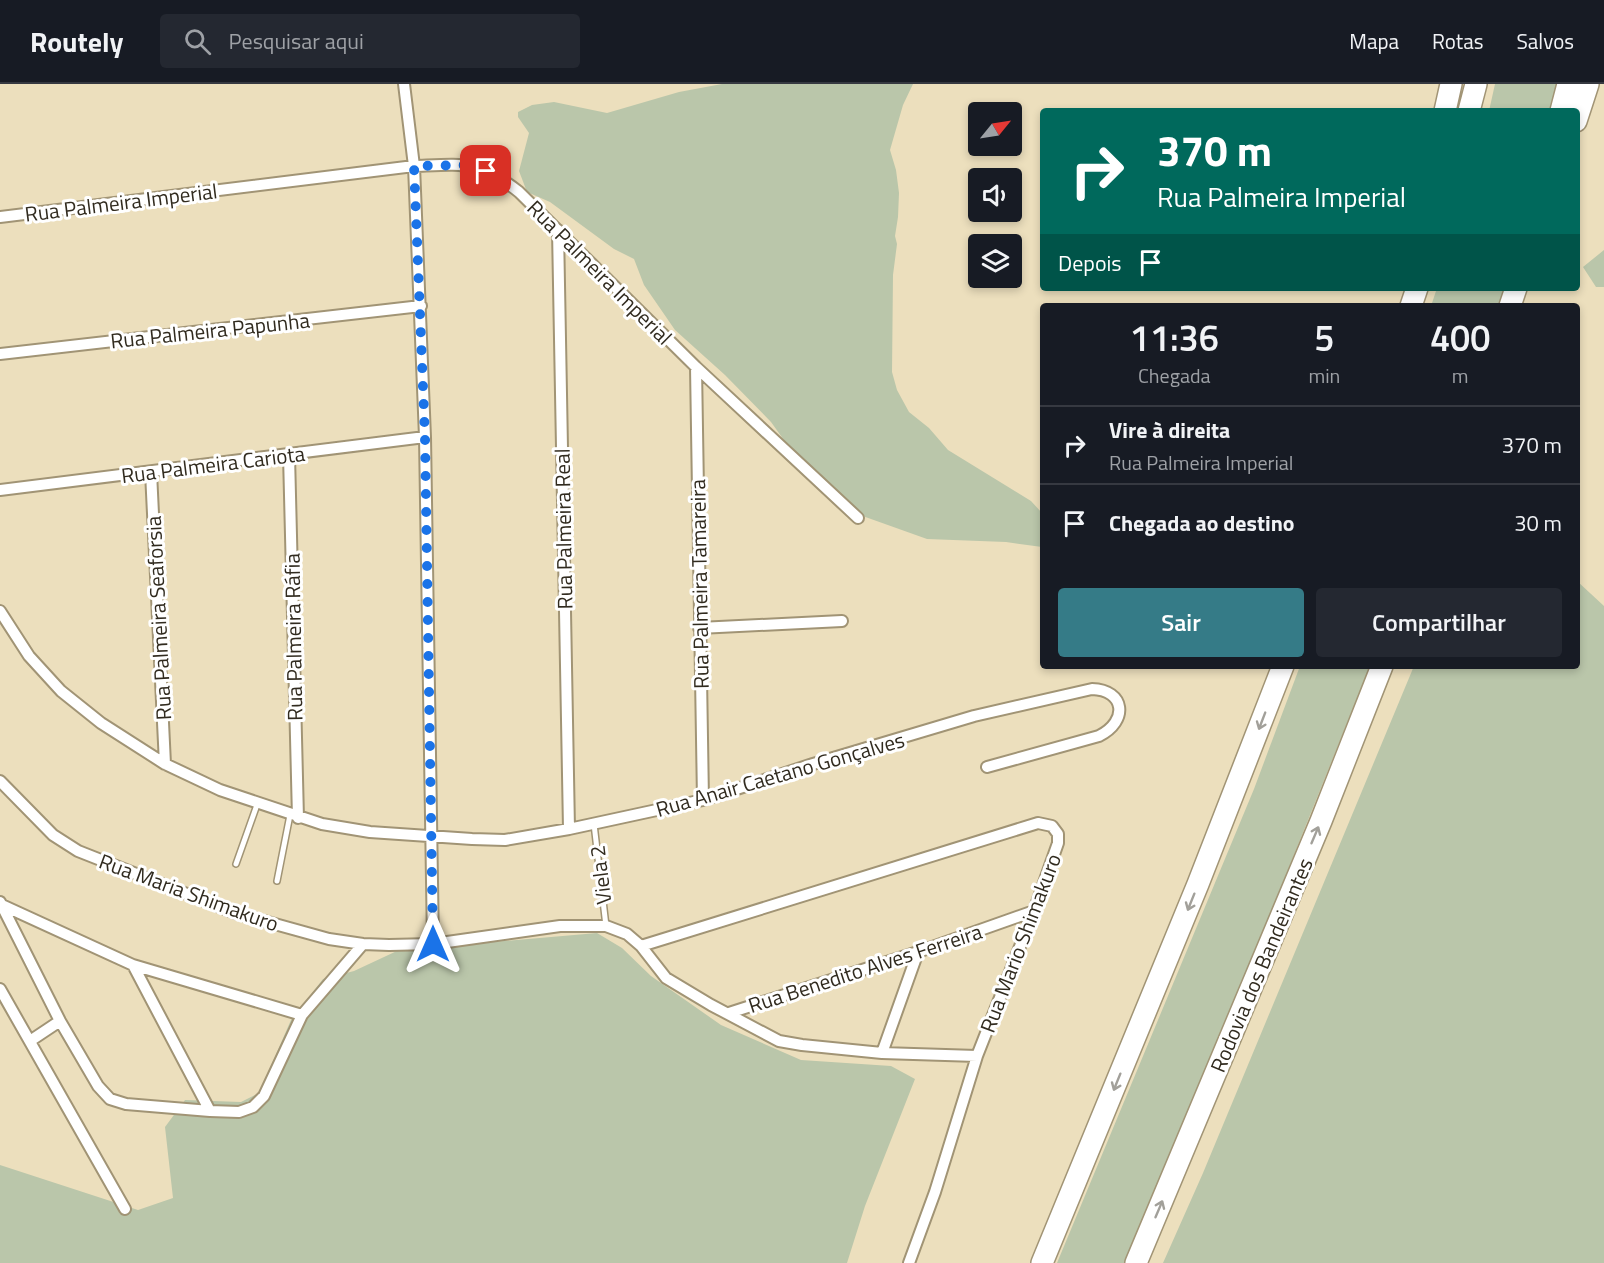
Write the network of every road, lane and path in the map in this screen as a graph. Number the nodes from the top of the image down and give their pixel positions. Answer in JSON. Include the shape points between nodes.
{"nodes":[{"id":1,"x":404,"y":84,"type":"edge"},
{"id":2,"x":1451,"y":84,"type":"edge"},
{"id":3,"x":1476,"y":84,"type":"edge"},
{"id":4,"x":1568,"y":84,"type":"edge"},
{"id":5,"x":1588,"y":84,"type":"edge"},
{"id":6,"x":1446,"y":108,"type":"edge"},
{"id":7,"x":1470,"y":108,"type":"edge"},
{"id":8,"x":1562,"y":108,"type":"edge"},
{"id":9,"x":1580,"y":109,"type":"edge"},
{"id":10,"x":414,"y":166,"type":"junction"},
{"id":11,"x":0,"y":217,"type":"edge"},
{"id":12,"x":558,"y":230,"type":"junction"},
{"id":13,"x":421,"y":306,"type":"junction"},
{"id":14,"x":0,"y":354,"type":"edge"},
{"id":15,"x":696,"y":367,"type":"junction"},
{"id":16,"x":425,"y":437,"type":"junction"},
{"id":17,"x":289,"y":455,"type":"junction"},
{"id":18,"x":152,"y":472,"type":"junction"},
{"id":19,"x":0,"y":490,"type":"edge"},
{"id":20,"x":858,"y":518,"type":"dead end"},
{"id":21,"x":0,"y":611,"type":"edge"},
{"id":22,"x":842,"y":621,"type":"dead end"},
{"id":23,"x":699,"y":628,"type":"junction"},
{"id":24,"x":1282,"y":669,"type":"edge"},
{"id":25,"x":1381,"y":669,"type":"edge"},
{"id":26,"x":165,"y":764,"type":"junction"},
{"id":27,"x":987,"y":766,"type":"dead end"},
{"id":28,"x":0,"y":781,"type":"edge"},
{"id":29,"x":703,"y":800,"type":"junction"},
{"id":30,"x":258,"y":802,"type":"junction"},
{"id":31,"x":294,"y":816,"type":"junction"},
{"id":32,"x":594,"y":824,"type":"junction"},
{"id":33,"x":569,"y":829,"type":"junction"},
{"id":34,"x":432,"y":835,"type":"junction"},
{"id":35,"x":236,"y":864,"type":"dead end"},
{"id":36,"x":277,"y":881,"type":"dead end"},
{"id":37,"x":1,"y":904,"type":"edge"},
{"id":38,"x":1034,"y":911,"type":"junction"},
{"id":39,"x":606,"y":926,"type":"junction"},
{"id":40,"x":363,"y":944,"type":"junction"},
{"id":41,"x":433,"y":944,"type":"junction"},
{"id":42,"x":641,"y":946,"type":"junction"},
{"id":43,"x":918,"y":952,"type":"junction"},
{"id":44,"x":133,"y":965,"type":"junction"},
{"id":45,"x":0,"y":989,"type":"edge"},
{"id":46,"x":729,"y":1013,"type":"junction"},
{"id":47,"x":302,"y":1016,"type":"junction"},
{"id":48,"x":60,"y":1021,"type":"junction"},
{"id":49,"x":30,"y":1041,"type":"junction"},
{"id":50,"x":882,"y":1053,"type":"junction"},
{"id":51,"x":977,"y":1056,"type":"junction"},
{"id":52,"x":210,"y":1111,"type":"junction"},
{"id":53,"x":125,"y":1209,"type":"dead end"},
{"id":54,"x":909,"y":1263,"type":"edge"},
{"id":55,"x":1042,"y":1263,"type":"edge"},
{"id":56,"x":1136,"y":1263,"type":"edge"}],
"edges":[{"from":1,"to":10,"type":"street"},
{"from":2,"to":6,"type":"highway"},
{"from":3,"to":7,"type":"highway"},
{"from":4,"to":8,"type":"highway"},
{"from":5,"to":9,"type":"highway"},
{"from":10,"to":11,"type":"street","name":"Rua Palmeira Imperial"},
{"from":10,"to":12,"type":"street","name":"Rua Palmeira Imperial","via":[[473,165],[498,176]]},
{"from":10,"to":13,"type":"street"},
{"from":12,"to":15,"type":"street","name":"Rua Palmeira Imperial"},
{"from":12,"to":33,"type":"street","name":"Rua Palmeira Real"},
{"from":13,"to":14,"type":"street","name":"Rua Palmeira Papunha"},
{"from":13,"to":16,"type":"street"},
{"from":15,"to":20,"type":"street","name":"Rua Palmeira Imperial"},
{"from":15,"to":23,"type":"street","name":"Rua Palmeira Tamareira"},
{"from":16,"to":17,"type":"street","name":"Rua Palmeira Cariota"},
{"from":16,"to":34,"type":"street"},
{"from":17,"to":18,"type":"street","name":"Rua Palmeira Cariota"},
{"from":17,"to":31,"type":"street","name":"Rua Palmeira Ráfia"},
{"from":18,"to":19,"type":"street","name":"Rua Palmeira Cariota"},
{"from":18,"to":26,"type":"street","name":"Rua Palmeira Seaforsia"},
{"from":21,"to":26,"type":"street","name":"Rua Anair Caetano Gonçalves","via":[[29,656],[62,692],[100,723]]},
{"from":22,"to":23,"type":"street"},
{"from":23,"to":29,"type":"street","name":"Rua Palmeira Tamareira"},
{"from":24,"to":55,"type":"highway","one_way":true},
{"from":56,"to":25,"type":"highway","name":"Rodovia dos Bandeirantes","one_way":true},
{"from":26,"to":30,"type":"street","name":"Rua Anair Caetano Gonçalves","via":[[220,790]]},
{"from":27,"to":29,"type":"street","name":"Rua Anair Caetano Gonçalves","via":[[1099,736],[1116,725],[1118,702],[1102,689],[1092,688],[974,716]]},
{"from":28,"to":40,"type":"street","name":"Rua Maria Shimakuro","via":[[53,835],[78,851],[235,913],[329,939]]},
{"from":29,"to":32,"type":"street","name":"Rua Anair Caetano Gonçalves"},
{"from":30,"to":31,"type":"street","name":"Rua Anair Caetano Gonçalves"},
{"from":30,"to":35,"type":"lane"},
{"from":31,"to":34,"type":"street","name":"Rua Anair Caetano Gonçalves","via":[[370,832]]},
{"from":31,"to":36,"type":"lane"},
{"from":32,"to":33,"type":"street","name":"Rua Anair Caetano Gonçalves"},
{"from":32,"to":39,"type":"lane","name":"Viela 2"},
{"from":33,"to":34,"type":"street","name":"Rua Anair Caetano Gonçalves","via":[[505,840]]},
{"from":34,"to":41,"type":"street"},
{"from":37,"to":44,"type":"street"},
{"from":37,"to":48,"type":"street"},
{"from":38,"to":42,"type":"street","name":"Rua Mario Shimakuro","via":[[1058,843],[1058,834],[1045,824]]},
{"from":38,"to":43,"type":"street","name":"Rua Benedito Alves Ferreira"},
{"from":38,"to":51,"type":"street","name":"Rua Mario Shimakuro"},
{"from":39,"to":41,"type":"street","name":"Rua Maria Shimakuro","via":[[561,926]]},
{"from":39,"to":42,"type":"street","name":"Rua Maria Shimakuro","via":[[627,934]]},
{"from":40,"to":41,"type":"street","name":"Rua Maria Shimakuro"},
{"from":40,"to":47,"type":"street"},
{"from":42,"to":46,"type":"street","name":"Rua Maria Shimakuro","via":[[666,978]]},
{"from":43,"to":46,"type":"street","name":"Rua Benedito Alves Ferreira"},
{"from":43,"to":50,"type":"street"},
{"from":44,"to":47,"type":"street"},
{"from":44,"to":52,"type":"street"},
{"from":45,"to":49,"type":"street"},
{"from":46,"to":50,"type":"street","name":"Rua Maria Shimakuro","via":[[779,1041]]},
{"from":47,"to":52,"type":"street","via":[[264,1096],[253,1107],[239,1112]]},
{"from":48,"to":49,"type":"street"},
{"from":48,"to":52,"type":"street","via":[[98,1086],[110,1099],[126,1104]]},
{"from":49,"to":53,"type":"street"},
{"from":50,"to":51,"type":"street","name":"Rua Maria Shimakuro"},
{"from":51,"to":54,"type":"street","name":"Rua Mario Shimakuro"}]}
